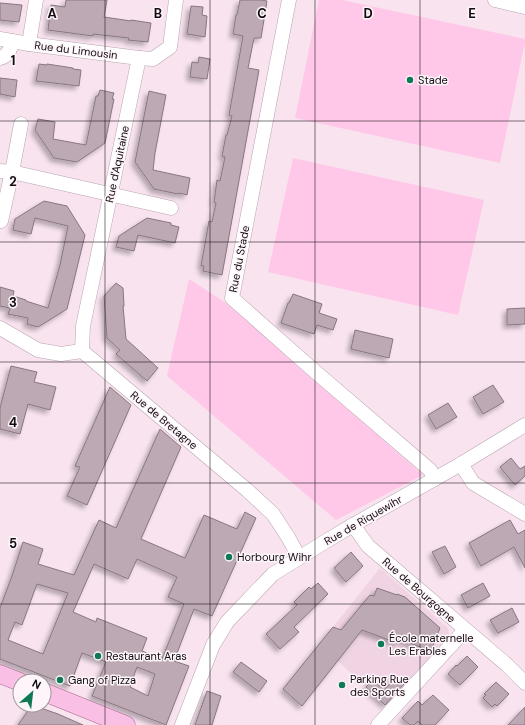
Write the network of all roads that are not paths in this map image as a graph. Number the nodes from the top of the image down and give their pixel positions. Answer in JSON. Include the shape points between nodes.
{"nodes":[{"id":1,"x":36,"y":0,"type":"edge"},
{"id":2,"x":176,"y":0,"type":"edge"},
{"id":3,"x":289,"y":0,"type":"edge"},
{"id":4,"x":495,"y":0,"type":"edge"},
{"id":5,"x":525,"y":7,"type":"edge"},
{"id":6,"x":6,"y":40,"type":"edge"},
{"id":7,"x":29,"y":44,"type":"junction"},
{"id":8,"x":0,"y":58,"type":"edge"},
{"id":9,"x":139,"y":58,"type":"junction"},
{"id":10,"x":20,"y":124,"type":"dead end"},
{"id":11,"x":6,"y":172,"type":"edge"},
{"id":12,"x":110,"y":194,"type":"junction"},
{"id":13,"x":171,"y":208,"type":"dead end"},
{"id":14,"x":2,"y":221,"type":"dead end"},
{"id":15,"x":0,"y":328,"type":"edge"},
{"id":16,"x":82,"y":351,"type":"junction"},
{"id":17,"x":525,"y":424,"type":"edge"},
{"id":18,"x":461,"y":464,"type":"junction"},
{"id":19,"x":435,"y":479,"type":"junction"},
{"id":20,"x":525,"y":514,"type":"edge"},
{"id":21,"x":353,"y":525,"type":"junction"},
{"id":22,"x":300,"y":558,"type":"junction"},
{"id":23,"x":465,"y":630,"type":"junction"},
{"id":24,"x":0,"y":674,"type":"edge"},
{"id":25,"x":12,"y":679,"type":"edge"},
{"id":26,"x":525,"y":683,"type":"edge"},
{"id":27,"x":52,"y":696,"type":"edge"},
{"id":28,"x":102,"y":721,"type":"edge"},
{"id":29,"x":126,"y":725,"type":"edge"},
{"id":30,"x":182,"y":725,"type":"edge"},
{"id":31,"x":378,"y":725,"type":"edge"}],
"edges":[{"from":1,"to":7,"type":"street"},
{"from":2,"to":9,"type":"street","via":[[170,47],[153,59]]},
{"from":3,"to":19,"type":"street","name":"Rue du Stade","via":[[232,298],[430,470]]},
{"from":4,"to":5,"type":"street"},
{"from":6,"to":7,"type":"street","name":"Rue du Limousin"},
{"from":6,"to":8,"type":"street","name":"Rue du Limousin","via":[[10,50],[7,55]]},
{"from":7,"to":9,"type":"street","name":"Rue du Limousin"},
{"from":9,"to":12,"type":"street","name":"Rue d'Aquitaine"},
{"from":10,"to":11,"type":"street"},
{"from":11,"to":12,"type":"street"},
{"from":11,"to":14,"type":"street"},
{"from":12,"to":13,"type":"street"},
{"from":12,"to":16,"type":"street","name":"Rue d'Aquitaine","via":[[83,326]]},
{"from":15,"to":16,"type":"street","via":[[38,350],[61,354]]},
{"from":16,"to":22,"type":"street","name":"Rue de Bretagne","via":[[273,514]]},
{"from":17,"to":18,"type":"street","name":"Rue de Riquewihr"},
{"from":18,"to":19,"type":"street","name":"Rue de Riquewihr"},
{"from":18,"to":20,"type":"street","via":[[474,483]]},
{"from":19,"to":21,"type":"street","name":"Rue de Riquewihr"},
{"from":21,"to":22,"type":"street","name":"Rue de Riquewihr"},
{"from":21,"to":23,"type":"street","name":"Rue de Bourgogne","via":[[368,546]]},
{"from":22,"to":30,"type":"street","name":"Rue de Riquewihr","via":[[273,574],[227,622],[213,645]]},
{"from":23,"to":26,"type":"street","name":"Rue de Bourgogne"},
{"from":23,"to":31,"type":"street"},
{"from":24,"to":25,"type":"main road"},
{"from":27,"to":28,"type":"main road"},
{"from":28,"to":29,"type":"main road"}]}
